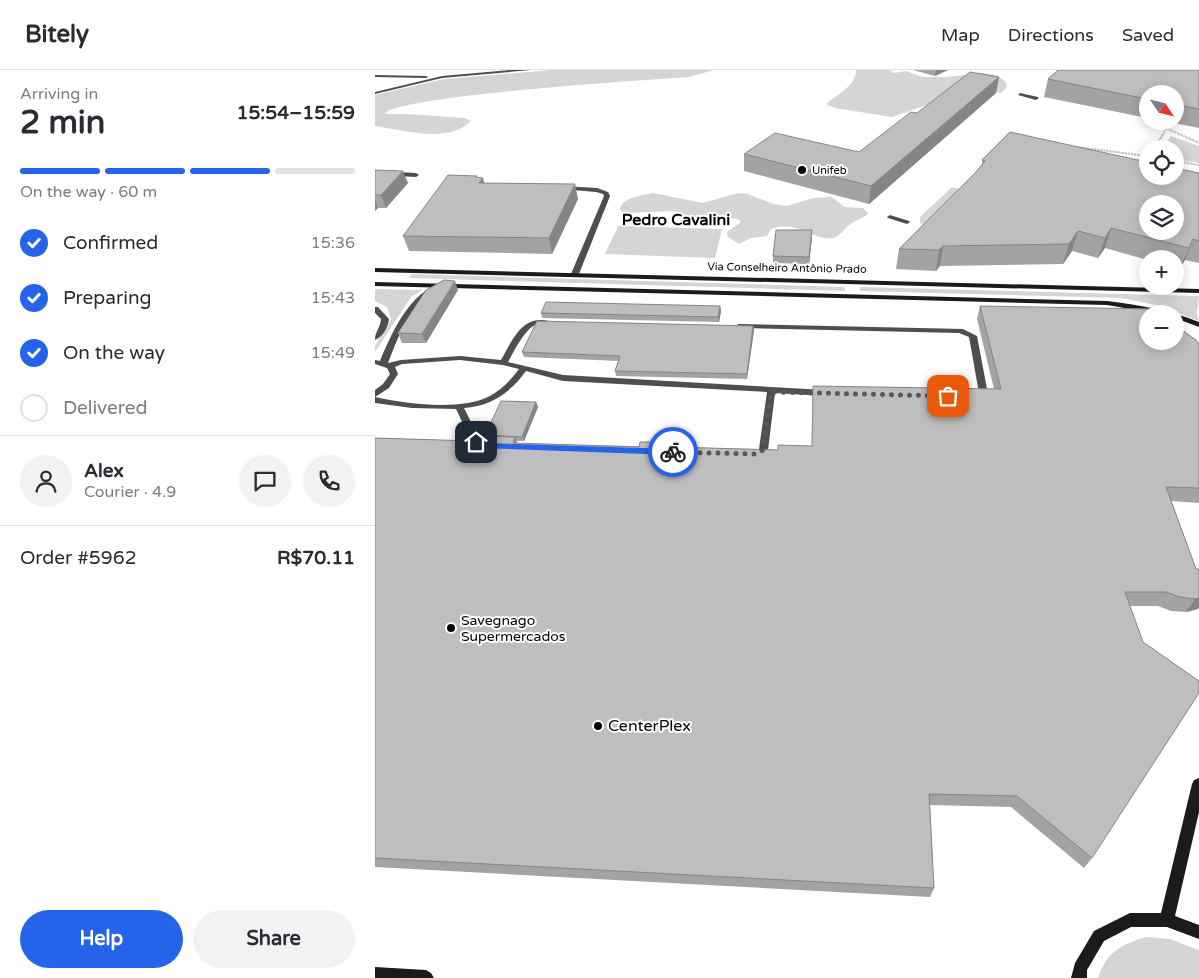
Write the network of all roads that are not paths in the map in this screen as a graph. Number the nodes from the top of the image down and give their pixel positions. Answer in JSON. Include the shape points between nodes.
{"nodes":[{"id":1,"x":529,"y":70,"type":"edge"},
{"id":2,"x":375,"y":76,"type":"edge"},
{"id":3,"x":442,"y":77,"type":"junction"},
{"id":4,"x":375,"y":93,"type":"edge"},
{"id":5,"x":1020,"y":94,"type":"dead end"},
{"id":6,"x":1036,"y":98,"type":"dead end"},
{"id":7,"x":375,"y":173,"type":"edge"},
{"id":8,"x":416,"y":175,"type":"dead end"},
{"id":9,"x":554,"y":188,"type":"edge"},
{"id":10,"x":890,"y":217,"type":"dead end"},
{"id":11,"x":907,"y":222,"type":"dead end"},
{"id":12,"x":375,"y":270,"type":"edge"},
{"id":13,"x":575,"y":274,"type":"junction"},
{"id":14,"x":375,"y":284,"type":"edge"},
{"id":15,"x":444,"y":286,"type":"junction"},
{"id":16,"x":1199,"y":292,"type":"edge"},
{"id":17,"x":1139,"y":307,"type":"edge"},
{"id":18,"x":375,"y":309,"type":"edge"},
{"id":19,"x":1184,"y":319,"type":"edge"},
{"id":20,"x":554,"y":323,"type":"edge"},
{"id":21,"x":1199,"y":325,"type":"edge"},
{"id":22,"x":737,"y":326,"type":"edge"},
{"id":23,"x":375,"y":338,"type":"edge"},
{"id":24,"x":503,"y":363,"type":"junction"},
{"id":25,"x":383,"y":364,"type":"edge"},
{"id":26,"x":524,"y":368,"type":"junction"},
{"id":27,"x":771,"y":392,"type":"junction"},
{"id":28,"x":375,"y":394,"type":"edge"},
{"id":29,"x":837,"y":394,"type":"edge"},
{"id":30,"x":971,"y":396,"type":"edge"},
{"id":31,"x":375,"y":400,"type":"edge"},
{"id":32,"x":459,"y":408,"type":"junction"},
{"id":33,"x":500,"y":446,"type":"edge"},
{"id":34,"x":745,"y":454,"type":"edge"},
{"id":35,"x":1199,"y":784,"type":"edge"},
{"id":36,"x":1167,"y":920,"type":"junction"},
{"id":37,"x":1199,"y":932,"type":"edge"},
{"id":38,"x":375,"y":975,"type":"edge"},
{"id":39,"x":426,"y":978,"type":"edge"},
{"id":40,"x":1079,"y":978,"type":"edge"}],
"edges":[{"from":1,"to":3,"type":"street"},
{"from":2,"to":3,"type":"street"},
{"from":3,"to":4,"type":"street"},
{"from":5,"to":6,"type":"street"},
{"from":7,"to":8,"type":"street"},
{"from":9,"to":13,"type":"street","via":[[597,190],[607,196]]},
{"from":10,"to":11,"type":"street"},
{"from":12,"to":13,"type":"main road","name":"Via Conselheiro Antônio Prado"},
{"from":13,"to":16,"type":"main road","name":"Via Conselheiro Antônio Prado"},
{"from":14,"to":15,"type":"main road","name":"Via Conselheiro Antônio Prado"},
{"from":15,"to":17,"type":"main road","name":"Via Conselheiro Antônio Prado","via":[[1107,303]]},
{"from":15,"to":25,"type":"street","via":[[427,293],[417,302],[392,341]]},
{"from":18,"to":23,"type":"street","via":[[385,319]]},
{"from":19,"to":21,"type":"main road"},
{"from":20,"to":24,"type":"street","via":[[536,322],[525,328]]},
{"from":22,"to":30,"type":"street","via":[[968,333],[973,336],[984,394]]},
{"from":24,"to":25,"type":"street","via":[[460,358]]},
{"from":24,"to":26,"type":"street"},
{"from":25,"to":28,"type":"street","via":[[393,374],[391,380]]},
{"from":26,"to":27,"type":"street","via":[[563,378]]},
{"from":26,"to":32,"type":"street","via":[[503,392]]},
{"from":27,"to":29,"type":"street"},
{"from":27,"to":34,"type":"street","via":[[763,450]]},
{"from":31,"to":32,"type":"street"},
{"from":32,"to":33,"type":"street","via":[[476,442]]},
{"from":35,"to":36,"type":"main road"},
{"from":36,"to":37,"type":"main road"},
{"from":36,"to":40,"type":"main road","via":[[1130,920],[1099,936],[1080,968]]},
{"from":38,"to":39,"type":"main road"}]}
